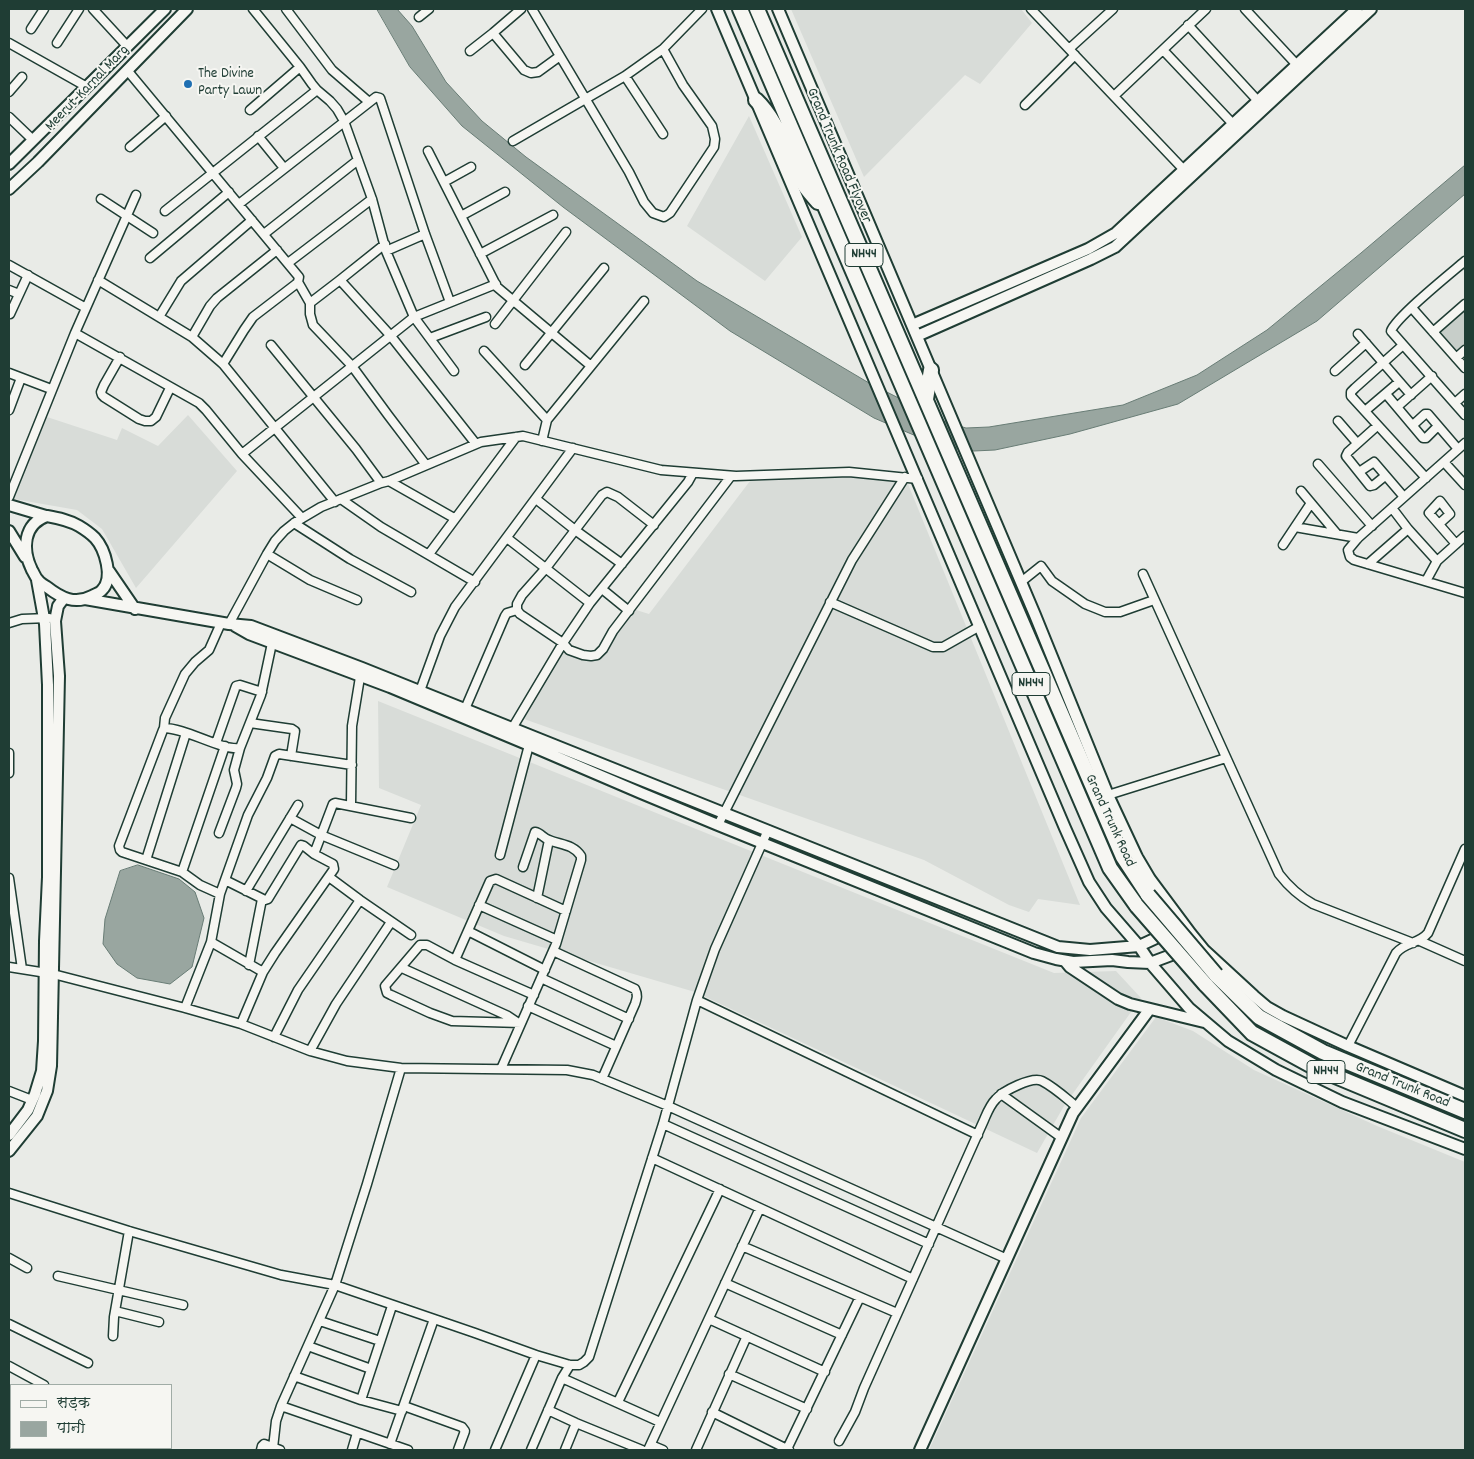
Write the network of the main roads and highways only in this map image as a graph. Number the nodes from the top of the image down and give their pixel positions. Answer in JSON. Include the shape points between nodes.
{"nodes":[{"id":1,"x":740,"y":9,"type":"edge"},
{"id":2,"x":757,"y":9,"type":"edge"},
{"id":3,"x":756,"y":100,"type":"road end"},
{"id":4,"x":828,"y":214,"type":"junction"},
{"id":5,"x":931,"y":370,"type":"road end"},
{"id":6,"x":926,"y":399,"type":"junction"},
{"id":7,"x":1465,"y":1111,"type":"edge"},
{"id":8,"x":1465,"y":1130,"type":"edge"}],
"edges":[{"from":1,"to":4,"type":"highway","number":"NH44"},
{"from":2,"to":6,"type":"highway","name":"Grand Trunk Road Flyover","number":"NH44"},
{"from":3,"to":4,"type":"highway","via":[[778,130],[803,184]]},
{"from":4,"to":8,"type":"highway","name":"Grand Trunk Road","number":"NH44","bridge":true,"via":[[1110,868],[1205,984],[1252,1033],[1316,1068]]},
{"from":5,"to":6,"type":"highway"},
{"from":6,"to":7,"type":"highway","name":"Grand Trunk Road","number":"NH44","bridge":true,"via":[[1123,857],[1148,895],[1216,975],[1259,1017],[1323,1052]]}]}
